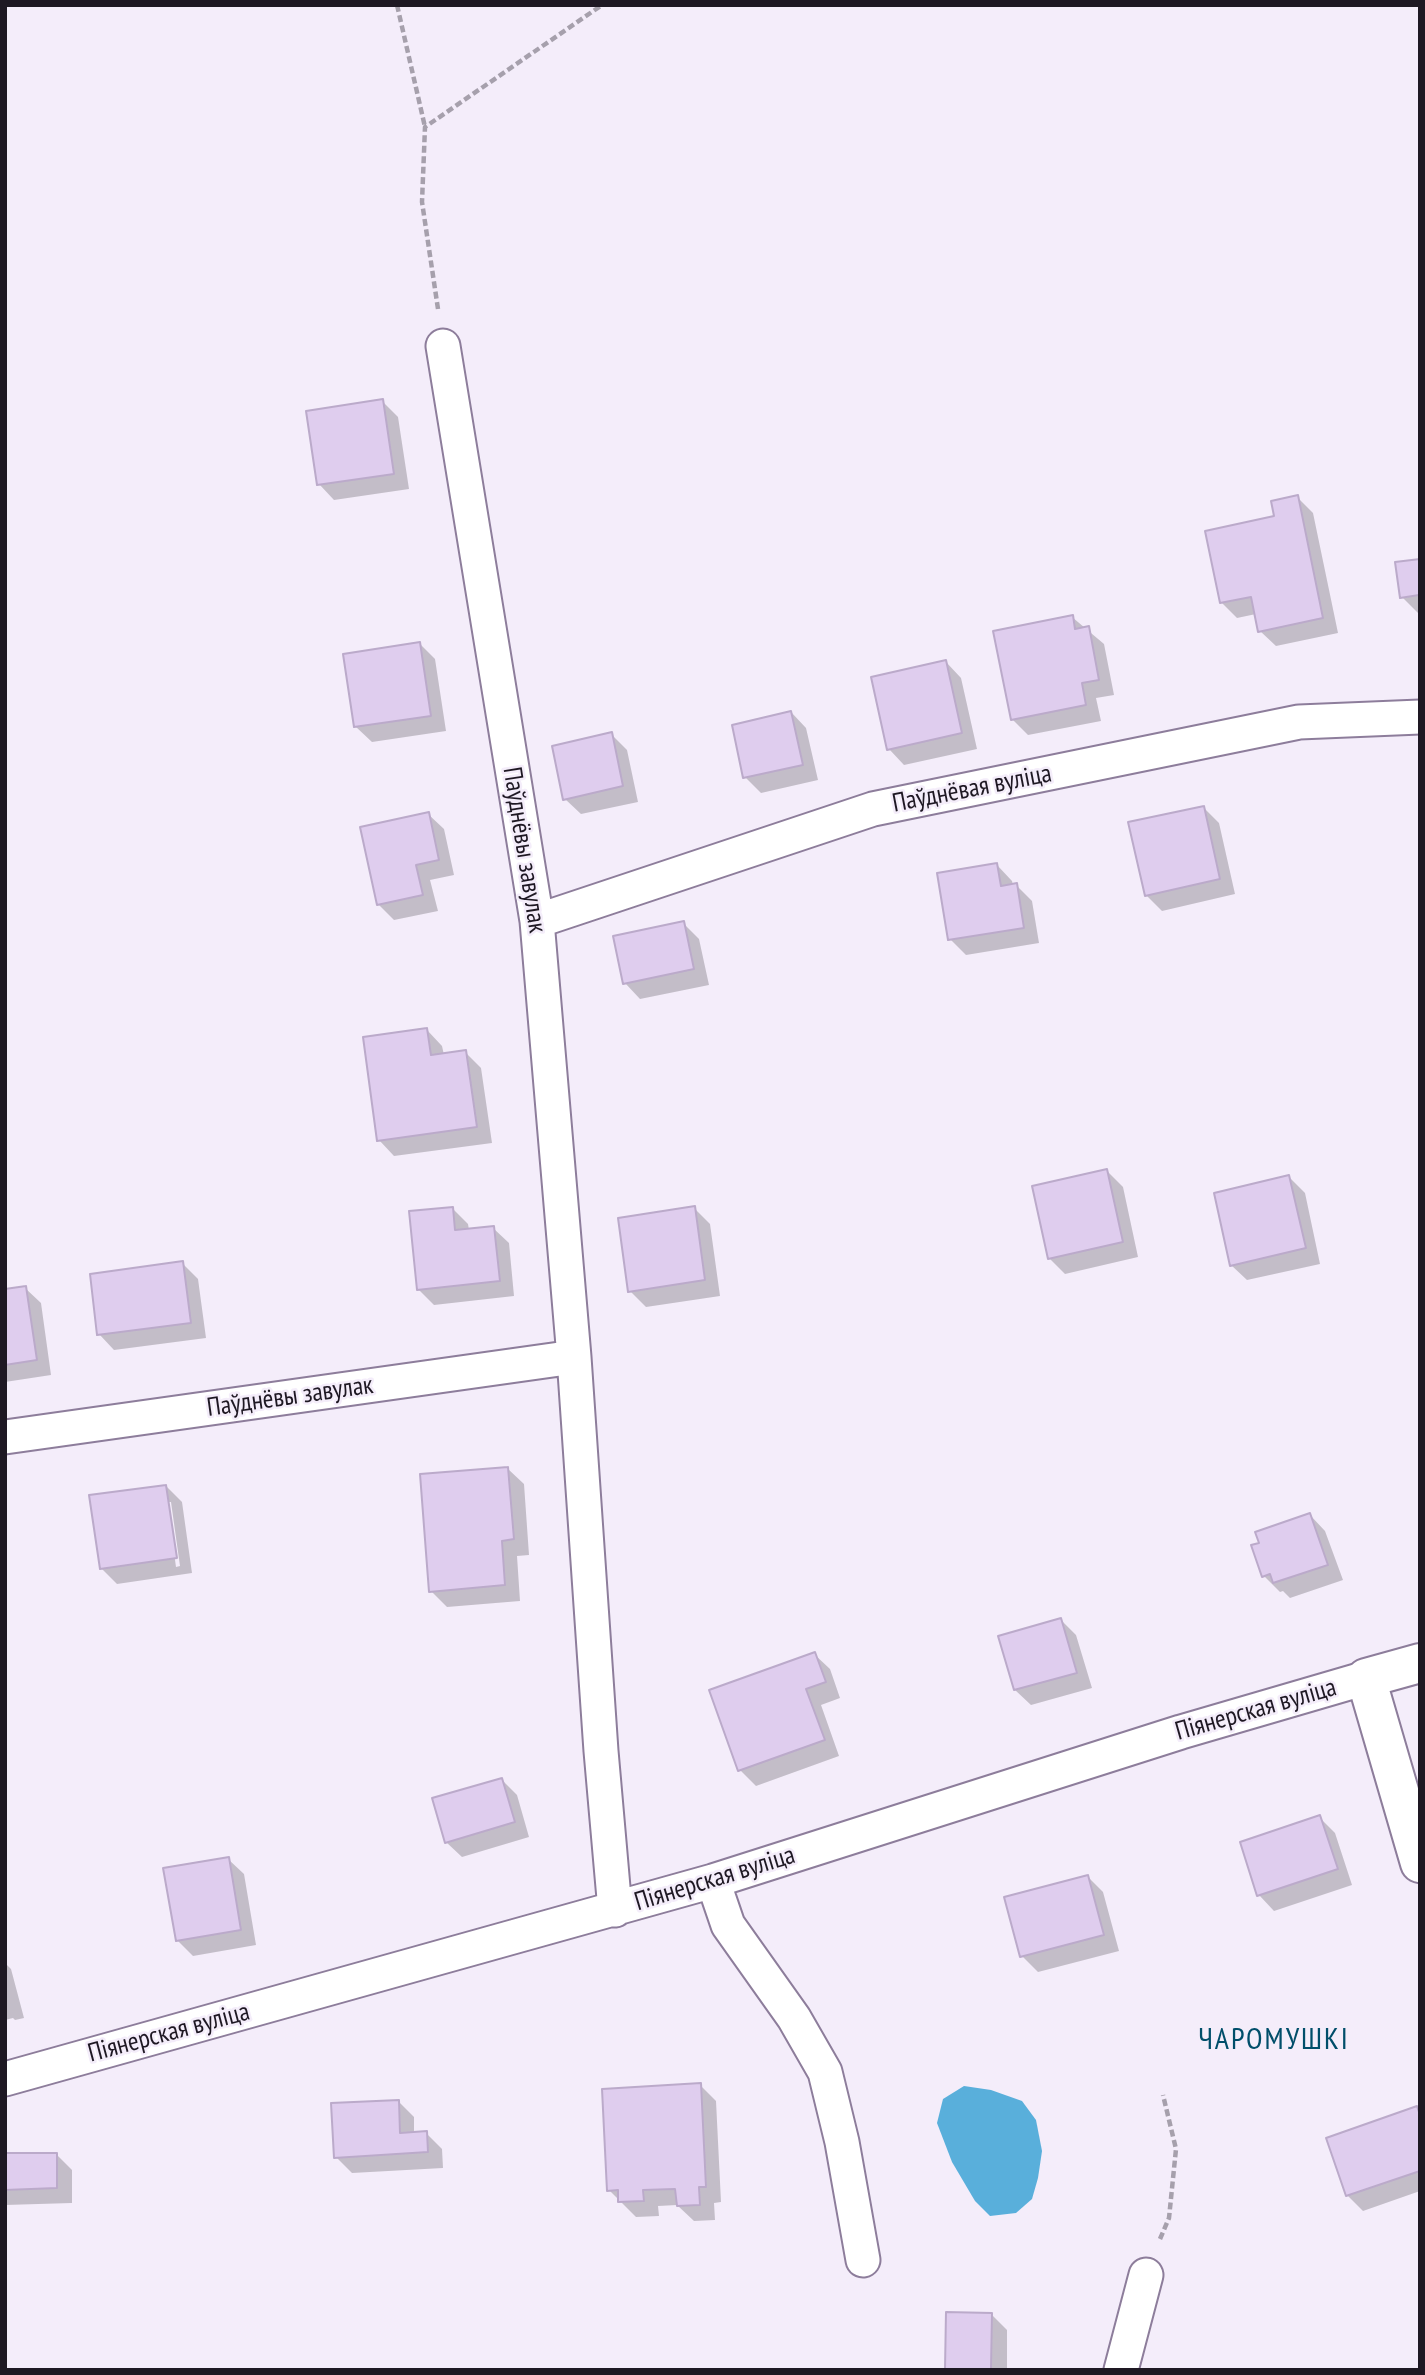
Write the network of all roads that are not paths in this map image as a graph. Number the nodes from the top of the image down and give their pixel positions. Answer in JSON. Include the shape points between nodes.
{"nodes":[{"id":1,"x":443,"y":346,"type":"road end"},
{"id":2,"x":1420,"y":717,"type":"edge"},
{"id":3,"x":537,"y":921,"type":"junction"},
{"id":4,"x":574,"y":1357,"type":"junction"},
{"id":5,"x":5,"y":1437,"type":"edge"},
{"id":6,"x":1420,"y":1663,"type":"edge"},
{"id":7,"x":1366,"y":1678,"type":"junction"},
{"id":8,"x":1420,"y":1863,"type":"edge"},
{"id":9,"x":713,"y":1881,"type":"junction"},
{"id":10,"x":615,"y":1910,"type":"junction"},
{"id":11,"x":5,"y":2079,"type":"edge"},
{"id":12,"x":863,"y":2260,"type":"dead end"},
{"id":13,"x":1146,"y":2275,"type":"road end"},
{"id":14,"x":1121,"y":2370,"type":"edge"}],
"edges":[{"from":1,"to":3,"type":"street","name":"Паўднёвы завулак"},
{"from":2,"to":3,"type":"street","name":"Паўднёвая вуліца","via":[[1299,722],[873,809]]},
{"from":3,"to":4,"type":"street","name":"Паўднёвы завулак"},
{"from":4,"to":5,"type":"street","name":"Паўднёвы завулак"},
{"from":4,"to":10,"type":"street","name":"Паўднёвы завулак"},
{"from":6,"to":7,"type":"street","name":"Піянерская вуліца"},
{"from":7,"to":8,"type":"street"},
{"from":7,"to":9,"type":"street","name":"Піянерская вуліца"},
{"from":9,"to":10,"type":"street","name":"Піянерская вуліца"},
{"from":9,"to":12,"type":"street","via":[[727,1925],[794,2018],[825,2072]]},
{"from":10,"to":11,"type":"street","name":"Піянерская вуліца"},
{"from":13,"to":14,"type":"street"}]}
